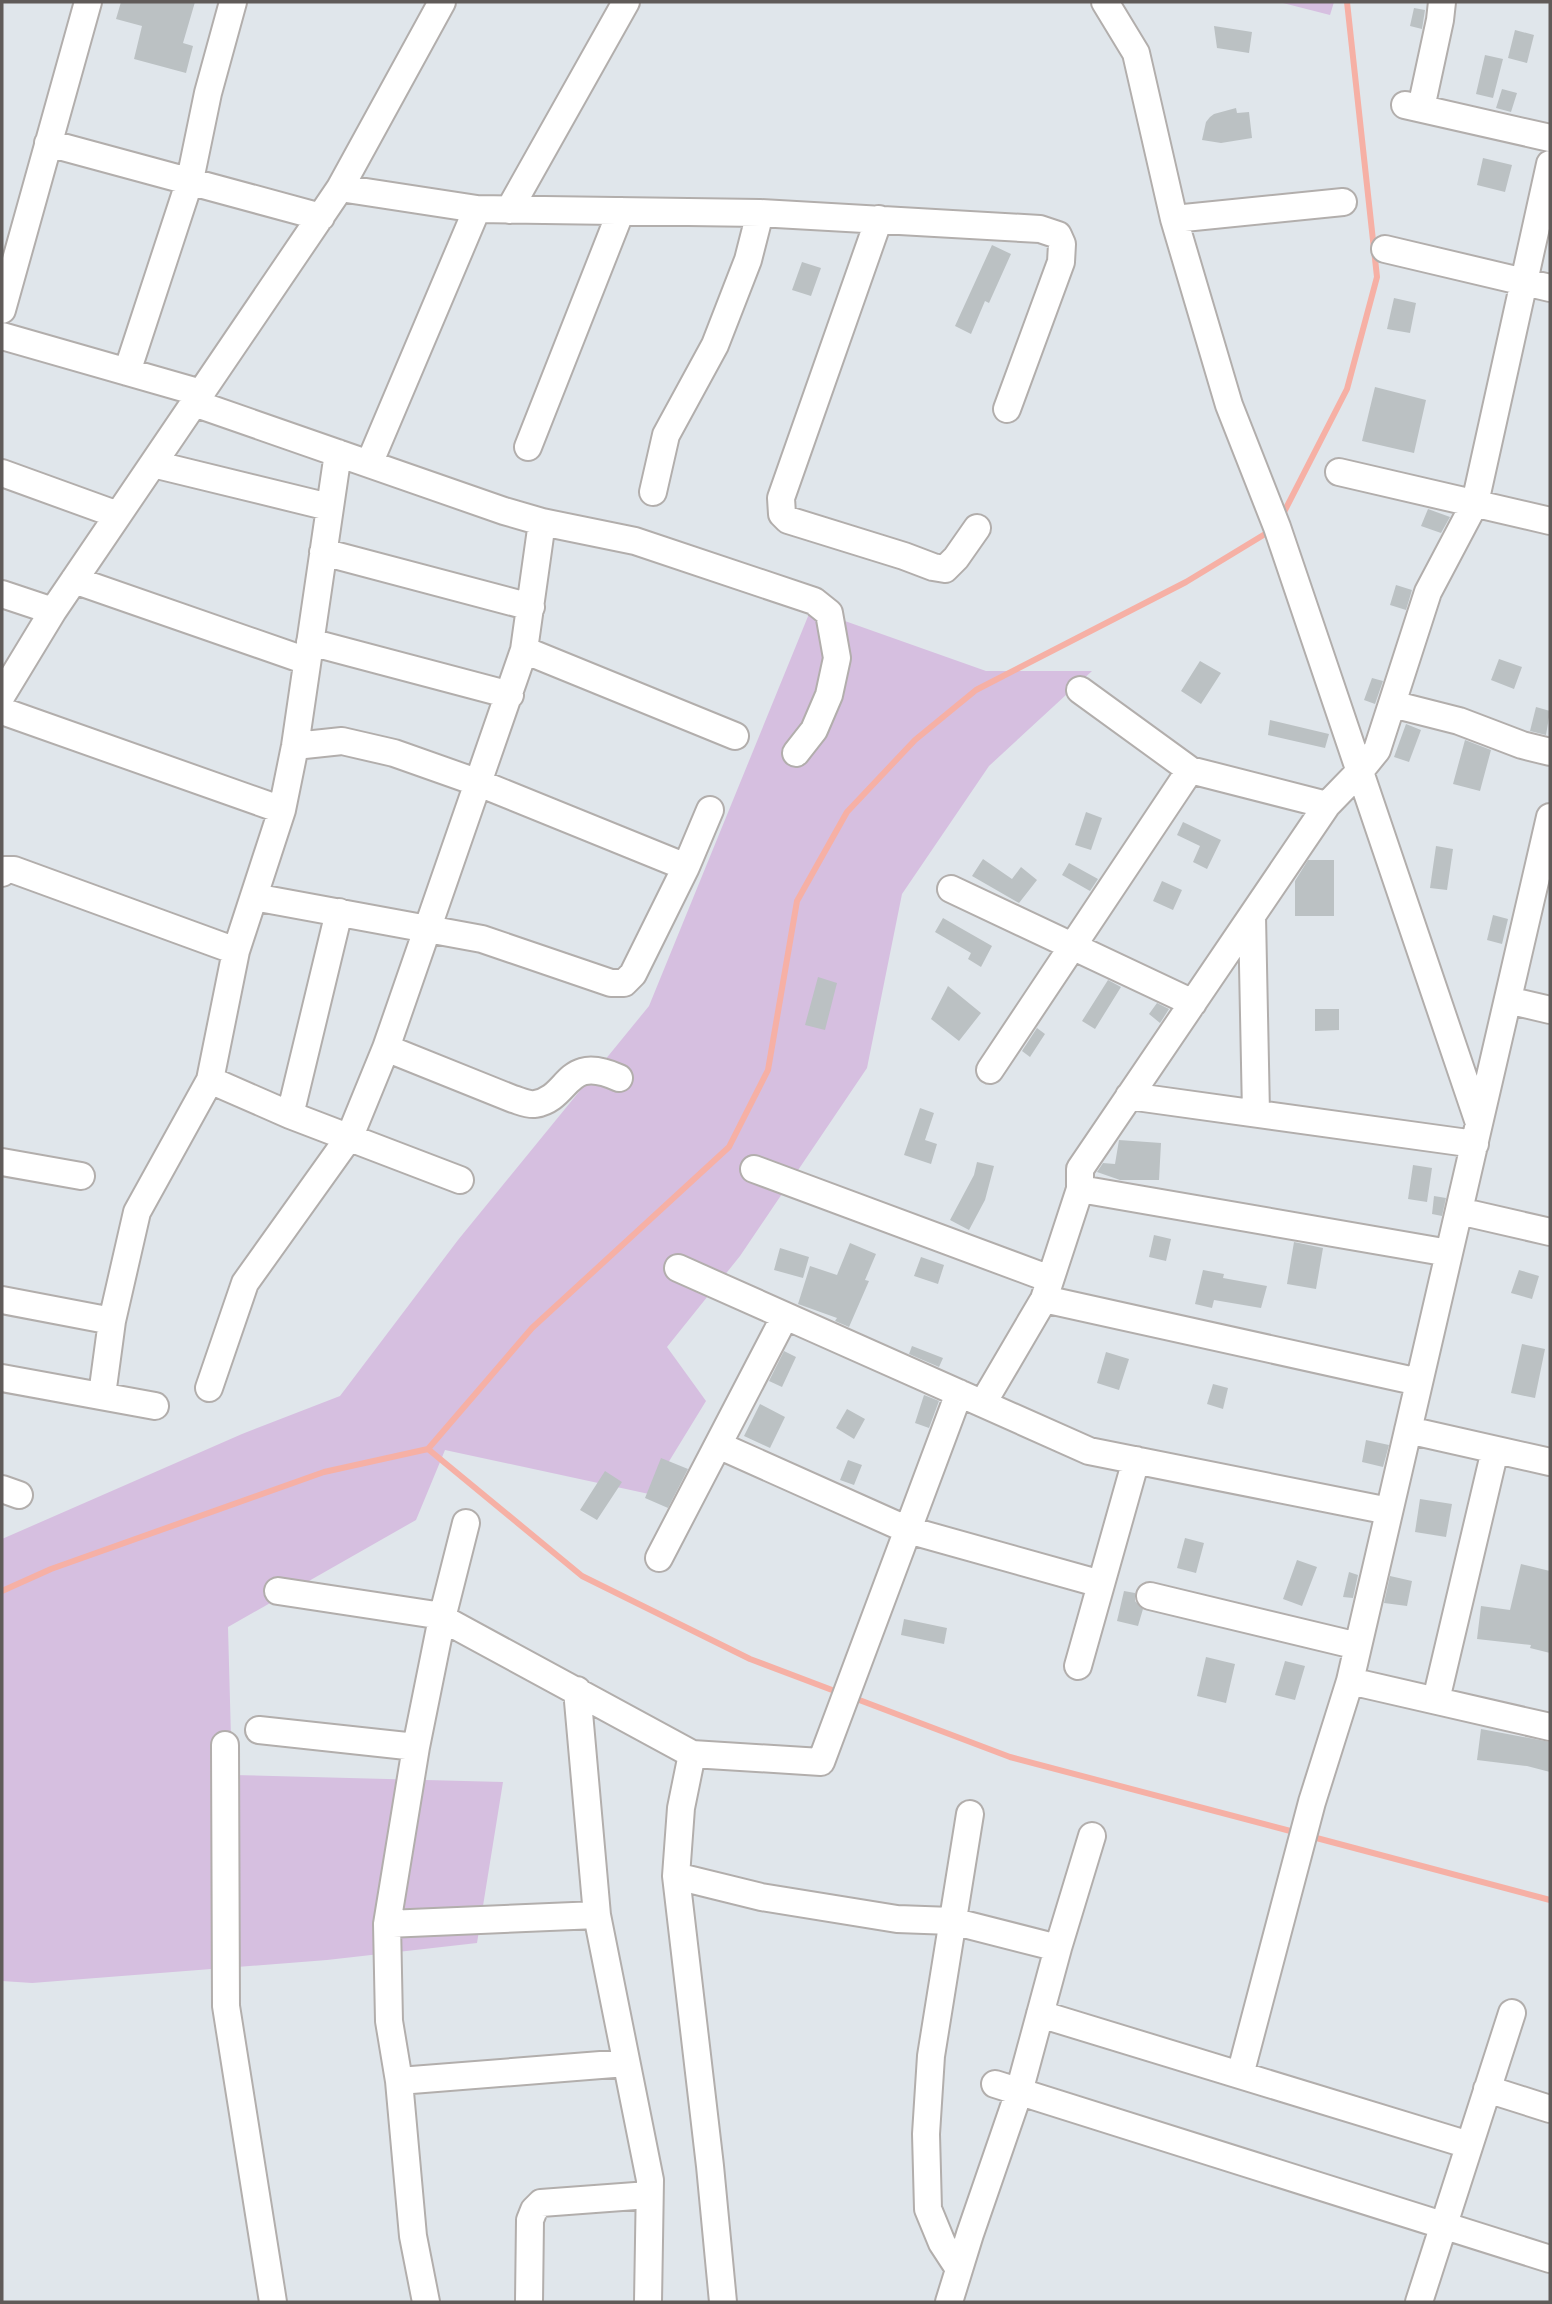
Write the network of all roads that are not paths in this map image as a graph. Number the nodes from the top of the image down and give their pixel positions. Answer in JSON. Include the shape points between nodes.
{"nodes":[{"id":1,"x":88,"y":2,"type":"edge"},
{"id":2,"x":233,"y":2,"type":"edge"},
{"id":3,"x":442,"y":2,"type":"edge"},
{"id":4,"x":626,"y":2,"type":"edge"},
{"id":5,"x":1105,"y":2,"type":"edge"},
{"id":6,"x":1441,"y":2,"type":"edge"},
{"id":7,"x":1550,"y":138,"type":"edge"},
{"id":8,"x":48,"y":143,"type":"junction"},
{"id":9,"x":1550,"y":164,"type":"edge"},
{"id":10,"x":190,"y":180,"type":"junction"},
{"id":11,"x":340,"y":188,"type":"junction"},
{"id":12,"x":1343,"y":202,"type":"dead end"},
{"id":13,"x":477,"y":209,"type":"junction"},
{"id":14,"x":509,"y":210,"type":"junction"},
{"id":15,"x":621,"y":211,"type":"junction"},
{"id":16,"x":760,"y":213,"type":"junction"},
{"id":17,"x":321,"y":216,"type":"junction"},
{"id":18,"x":879,"y":219,"type":"junction"},
{"id":19,"x":1174,"y":219,"type":"junction"},
{"id":20,"x":1385,"y":249,"type":"dead end"},
{"id":21,"x":1524,"y":282,"type":"junction"},
{"id":22,"x":1550,"y":288,"type":"edge"},
{"id":23,"x":2,"y":310,"type":"edge"},
{"id":24,"x":2,"y":336,"type":"edge"},
{"id":25,"x":127,"y":372,"type":"junction"},
{"id":26,"x":197,"y":398,"type":"junction"},
{"id":27,"x":1007,"y":409,"type":"dead end"},
{"id":28,"x":528,"y":447,"type":"dead end"},
{"id":29,"x":338,"y":453,"type":"junction"},
{"id":30,"x":153,"y":464,"type":"junction"},
{"id":31,"x":369,"y":464,"type":"junction"},
{"id":32,"x":2,"y":472,"type":"edge"},
{"id":33,"x":1339,"y":472,"type":"dead end"},
{"id":34,"x":653,"y":492,"type":"dead end"},
{"id":35,"x":1475,"y":503,"type":"junction"},
{"id":36,"x":330,"y":507,"type":"junction"},
{"id":37,"x":118,"y":515,"type":"junction"},
{"id":38,"x":1550,"y":521,"type":"edge"},
{"id":39,"x":542,"y":522,"type":"junction"},
{"id":40,"x":977,"y":528,"type":"dead end"},
{"id":41,"x":323,"y":552,"type":"junction"},
{"id":42,"x":74,"y":580,"type":"junction"},
{"id":43,"x":2,"y":594,"type":"edge"},
{"id":44,"x":531,"y":607,"type":"junction"},
{"id":45,"x":53,"y":611,"type":"junction"},
{"id":46,"x":524,"y":650,"type":"junction"},
{"id":47,"x":308,"y":651,"type":"junction"},
{"id":48,"x":1080,"y":690,"type":"dead end"},
{"id":49,"x":2,"y":695,"type":"edge"},
{"id":50,"x":510,"y":695,"type":"junction"},
{"id":51,"x":1392,"y":704,"type":"junction"},
{"id":52,"x":2,"y":711,"type":"edge"},
{"id":53,"x":735,"y":736,"type":"dead end"},
{"id":54,"x":295,"y":746,"type":"junction"},
{"id":55,"x":1550,"y":752,"type":"edge"},
{"id":56,"x":796,"y":753,"type":"dead end"},
{"id":57,"x":1190,"y":771,"type":"junction"},
{"id":58,"x":1360,"y":771,"type":"junction"},
{"id":59,"x":479,"y":783,"type":"junction"},
{"id":60,"x":1328,"y":805,"type":"junction"},
{"id":61,"x":282,"y":810,"type":"junction"},
{"id":62,"x":710,"y":810,"type":"dead end"},
{"id":63,"x":1550,"y":817,"type":"edge"},
{"id":64,"x":3,"y":866,"type":"edge"},
{"id":65,"x":686,"y":867,"type":"junction"},
{"id":66,"x":951,"y":889,"type":"dead end"},
{"id":67,"x":254,"y":897,"type":"junction"},
{"id":68,"x":339,"y":912,"type":"junction"},
{"id":69,"x":1252,"y":916,"type":"junction"},
{"id":70,"x":428,"y":929,"type":"junction"},
{"id":71,"x":1073,"y":946,"type":"junction"},
{"id":72,"x":236,"y":951,"type":"junction"},
{"id":73,"x":1508,"y":1000,"type":"junction"},
{"id":74,"x":1193,"y":1003,"type":"junction"},
{"id":75,"x":1550,"y":1010,"type":"edge"},
{"id":76,"x":386,"y":1048,"type":"junction"},
{"id":77,"x":990,"y":1070,"type":"dead end"},
{"id":78,"x":619,"y":1078,"type":"dead end"},
{"id":79,"x":210,"y":1080,"type":"junction"},
{"id":80,"x":1129,"y":1096,"type":"junction"},
{"id":81,"x":1256,"y":1113,"type":"junction"},
{"id":82,"x":290,"y":1115,"type":"junction"},
{"id":83,"x":1477,"y":1134,"type":"junction"},
{"id":84,"x":351,"y":1136,"type":"junction"},
{"id":85,"x":2,"y":1162,"type":"edge"},
{"id":86,"x":754,"y":1169,"type":"dead end"},
{"id":87,"x":81,"y":1176,"type":"dead end"},
{"id":88,"x":460,"y":1180,"type":"dead end"},
{"id":89,"x":1080,"y":1189,"type":"junction"},
{"id":90,"x":1459,"y":1210,"type":"junction"},
{"id":91,"x":1550,"y":1232,"type":"edge"},
{"id":92,"x":1449,"y":1253,"type":"junction"},
{"id":93,"x":678,"y":1268,"type":"dead end"},
{"id":94,"x":1047,"y":1289,"type":"junction"},
{"id":95,"x":2,"y":1300,"type":"edge"},
{"id":96,"x":785,"y":1316,"type":"junction"},
{"id":97,"x":112,"y":1321,"type":"junction"},
{"id":98,"x":2,"y":1378,"type":"edge"},
{"id":99,"x":1419,"y":1382,"type":"junction"},
{"id":100,"x":209,"y":1388,"type":"dead end"},
{"id":101,"x":959,"y":1393,"type":"junction"},
{"id":102,"x":102,"y":1395,"type":"junction"},
{"id":103,"x":983,"y":1404,"type":"junction"},
{"id":104,"x":155,"y":1406,"type":"dead end"},
{"id":105,"x":1408,"y":1430,"type":"junction"},
{"id":106,"x":718,"y":1445,"type":"junction"},
{"id":107,"x":1495,"y":1450,"type":"junction"},
{"id":108,"x":1136,"y":1460,"type":"junction"},
{"id":109,"x":1550,"y":1462,"type":"edge"},
{"id":110,"x":1389,"y":1511,"type":"junction"},
{"id":111,"x":466,"y":1523,"type":"dead end"},
{"id":112,"x":908,"y":1530,"type":"junction"},
{"id":113,"x":659,"y":1558,"type":"dead end"},
{"id":114,"x":1101,"y":1584,"type":"junction"},
{"id":115,"x":278,"y":1591,"type":"dead end"},
{"id":116,"x":1150,"y":1596,"type":"dead end"},
{"id":117,"x":442,"y":1618,"type":"junction"},
{"id":118,"x":1358,"y":1646,"type":"junction"},
{"id":119,"x":1078,"y":1666,"type":"dead end"},
{"id":120,"x":1350,"y":1681,"type":"junction"},
{"id":121,"x":577,"y":1690,"type":"junction"},
{"id":122,"x":1436,"y":1700,"type":"junction"},
{"id":123,"x":1550,"y":1727,"type":"edge"},
{"id":124,"x":259,"y":1730,"type":"dead end"},
{"id":125,"x":225,"y":1745,"type":"dead end"},
{"id":126,"x":416,"y":1747,"type":"junction"},
{"id":127,"x":692,"y":1754,"type":"junction"},
{"id":128,"x":970,"y":1814,"type":"dead end"},
{"id":129,"x":1092,"y":1836,"type":"dead end"},
{"id":130,"x":676,"y":1876,"type":"junction"},
{"id":131,"x":597,"y":1915,"type":"junction"},
{"id":132,"x":952,"y":1921,"type":"junction"},
{"id":133,"x":387,"y":1924,"type":"junction"},
{"id":134,"x":1058,"y":1948,"type":"junction"},
{"id":135,"x":1512,"y":2013,"type":"dead end"},
{"id":136,"x":1040,"y":2014,"type":"junction"},
{"id":137,"x":626,"y":2063,"type":"junction"},
{"id":138,"x":1240,"y":2075,"type":"junction"},
{"id":139,"x":399,"y":2081,"type":"junction"},
{"id":140,"x":1007,"y":2088,"type":"junction"},
{"id":141,"x":1487,"y":2089,"type":"junction"},
{"id":142,"x":1550,"y":2109,"type":"edge"},
{"id":143,"x":1469,"y":2145,"type":"junction"},
{"id":144,"x":649,"y":2195,"type":"junction"},
{"id":145,"x":1444,"y":2226,"type":"junction"},
{"id":146,"x":1550,"y":2259,"type":"edge"},
{"id":147,"x":959,"y":2269,"type":"junction"},
{"id":148,"x":273,"y":2302,"type":"edge"},
{"id":149,"x":426,"y":2302,"type":"edge"},
{"id":150,"x":529,"y":2302,"type":"edge"},
{"id":151,"x":648,"y":2302,"type":"edge"},
{"id":152,"x":723,"y":2302,"type":"edge"},
{"id":153,"x":948,"y":2302,"type":"edge"},
{"id":154,"x":1419,"y":2302,"type":"edge"}],
"edges":[{"from":1,"to":8,"type":"street"},
{"from":2,"to":10,"type":"street"},
{"from":3,"to":11,"type":"street"},
{"from":4,"to":14,"type":"street"},
{"from":5,"to":19,"type":"street","via":[[1136,54]]},
{"from":6,"to":7,"type":"street","via":[[1440,20],[1413,106]]},
{"from":8,"to":10,"type":"street"},
{"from":8,"to":23,"type":"street"},
{"from":9,"to":21,"type":"street"},
{"from":10,"to":17,"type":"street"},
{"from":10,"to":25,"type":"street"},
{"from":11,"to":13,"type":"street"},
{"from":11,"to":17,"type":"street"},
{"from":12,"to":19,"type":"street"},
{"from":13,"to":14,"type":"street"},
{"from":13,"to":31,"type":"street"},
{"from":14,"to":15,"type":"street"},
{"from":15,"to":16,"type":"street"},
{"from":15,"to":28,"type":"street"},
{"from":16,"to":18,"type":"street"},
{"from":16,"to":34,"type":"street","via":[[748,260],[715,345],[666,435]]},
{"from":17,"to":26,"type":"street"},
{"from":18,"to":27,"type":"street","via":[[1040,229],[1058,235],[1061,262]]},
{"from":18,"to":40,"type":"street","via":[[781,498],[782,514],[788,520],[945,569]]},
{"from":19,"to":58,"type":"street","via":[[1229,405],[1277,527]]},
{"from":20,"to":21,"type":"street"},
{"from":21,"to":22,"type":"street"},
{"from":21,"to":35,"type":"street"},
{"from":24,"to":25,"type":"street"},
{"from":25,"to":26,"type":"street"},
{"from":26,"to":29,"type":"street"},
{"from":26,"to":30,"type":"street"},
{"from":29,"to":31,"type":"street"},
{"from":29,"to":36,"type":"street"},
{"from":30,"to":36,"type":"street"},
{"from":30,"to":37,"type":"street"},
{"from":31,"to":39,"type":"street"},
{"from":32,"to":37,"type":"street"},
{"from":33,"to":35,"type":"street"},
{"from":35,"to":38,"type":"street"},
{"from":35,"to":51,"type":"street","via":[[1428,592]]},
{"from":36,"to":41,"type":"street"},
{"from":37,"to":42,"type":"street"},
{"from":39,"to":44,"type":"street"},
{"from":39,"to":56,"type":"street","via":[[635,541],[814,601],[829,613],[837,658],[830,695],[814,730]]},
{"from":41,"to":44,"type":"street"},
{"from":41,"to":47,"type":"street"},
{"from":42,"to":45,"type":"street"},
{"from":42,"to":47,"type":"street"},
{"from":43,"to":45,"type":"street"},
{"from":44,"to":46,"type":"street"},
{"from":45,"to":49,"type":"street"},
{"from":46,"to":50,"type":"street"},
{"from":46,"to":53,"type":"street"},
{"from":47,"to":50,"type":"street"},
{"from":47,"to":54,"type":"street"},
{"from":48,"to":57,"type":"street"},
{"from":50,"to":59,"type":"street"},
{"from":51,"to":55,"type":"street"},
{"from":51,"to":58,"type":"street","via":[[1377,750]]},
{"from":52,"to":61,"type":"street"},
{"from":54,"to":59,"type":"street","via":[[342,741],[394,753]]},
{"from":54,"to":61,"type":"street"},
{"from":57,"to":60,"type":"street"},
{"from":57,"to":71,"type":"street"},
{"from":58,"to":60,"type":"street"},
{"from":58,"to":83,"type":"street"},
{"from":59,"to":65,"type":"street"},
{"from":59,"to":70,"type":"street"},
{"from":60,"to":69,"type":"street"},
{"from":61,"to":67,"type":"street"},
{"from":62,"to":65,"type":"street"},
{"from":63,"to":73,"type":"street"},
{"from":64,"to":72,"type":"street"},
{"from":65,"to":70,"type":"street","via":[[633,974],[624,983],[611,983],[482,939]]},
{"from":66,"to":71,"type":"street"},
{"from":67,"to":68,"type":"street"},
{"from":67,"to":72,"type":"street"},
{"from":68,"to":70,"type":"street"},
{"from":68,"to":82,"type":"street"},
{"from":69,"to":74,"type":"street"},
{"from":69,"to":81,"type":"street"},
{"from":70,"to":76,"type":"street"},
{"from":71,"to":74,"type":"street"},
{"from":71,"to":77,"type":"street"},
{"from":72,"to":79,"type":"street"},
{"from":73,"to":75,"type":"street"},
{"from":73,"to":83,"type":"street"},
{"from":74,"to":80,"type":"street"},
{"from":76,"to":78,"type":"street","via":[[532,1104],[591,1069]]},
{"from":76,"to":84,"type":"street"},
{"from":79,"to":82,"type":"street"},
{"from":79,"to":97,"type":"street","via":[[137,1212]]},
{"from":80,"to":81,"type":"street"},
{"from":80,"to":89,"type":"street","via":[[1080,1168]]},
{"from":81,"to":83,"type":"street"},
{"from":82,"to":84,"type":"street"},
{"from":83,"to":90,"type":"street"},
{"from":84,"to":88,"type":"street"},
{"from":84,"to":100,"type":"street","via":[[245,1283]]},
{"from":85,"to":87,"type":"street"},
{"from":86,"to":94,"type":"street"},
{"from":89,"to":92,"type":"street"},
{"from":89,"to":94,"type":"street"},
{"from":90,"to":91,"type":"street"},
{"from":90,"to":92,"type":"street"},
{"from":92,"to":99,"type":"street"},
{"from":93,"to":96,"type":"street"},
{"from":94,"to":99,"type":"street"},
{"from":94,"to":103,"type":"street"},
{"from":95,"to":97,"type":"street"},
{"from":96,"to":101,"type":"street"},
{"from":96,"to":106,"type":"street"},
{"from":97,"to":102,"type":"street"},
{"from":98,"to":102,"type":"street"},
{"from":99,"to":105,"type":"street"},
{"from":101,"to":103,"type":"street"},
{"from":101,"to":112,"type":"street"},
{"from":102,"to":104,"type":"street"},
{"from":103,"to":108,"type":"street","via":[[1089,1451]]},
{"from":105,"to":107,"type":"street"},
{"from":105,"to":110,"type":"street"},
{"from":106,"to":112,"type":"street"},
{"from":106,"to":113,"type":"street"},
{"from":107,"to":109,"type":"street"},
{"from":107,"to":122,"type":"street"},
{"from":108,"to":110,"type":"street"},
{"from":108,"to":114,"type":"street"},
{"from":110,"to":118,"type":"street"},
{"from":111,"to":117,"type":"street"},
{"from":112,"to":114,"type":"street"},
{"from":112,"to":127,"type":"street","via":[[821,1762]]},
{"from":114,"to":119,"type":"street"},
{"from":115,"to":117,"type":"street"},
{"from":116,"to":118,"type":"street"},
{"from":117,"to":121,"type":"street"},
{"from":117,"to":126,"type":"street"},
{"from":118,"to":120,"type":"street"},
{"from":120,"to":122,"type":"street"},
{"from":120,"to":138,"type":"street","via":[[1299,1848]]},
{"from":121,"to":127,"type":"street"},
{"from":121,"to":131,"type":"street"},
{"from":122,"to":123,"type":"street"},
{"from":124,"to":126,"type":"street"},
{"from":125,"to":148,"type":"street","via":[[226,2006]]},
{"from":126,"to":133,"type":"street"},
{"from":127,"to":130,"type":"street","via":[[681,1808]]},
{"from":128,"to":132,"type":"street"},
{"from":129,"to":134,"type":"street"},
{"from":130,"to":132,"type":"street","via":[[761,1897],[883,1917]]},
{"from":130,"to":152,"type":"street"},
{"from":131,"to":133,"type":"street"},
{"from":131,"to":137,"type":"street"},
{"from":132,"to":134,"type":"street"},
{"from":132,"to":147,"type":"street","via":[[931,2056],[926,2134],[928,2209]]},
{"from":133,"to":139,"type":"street","via":[[389,2021]]},
{"from":134,"to":136,"type":"street"},
{"from":135,"to":141,"type":"street"},
{"from":136,"to":138,"type":"street"},
{"from":136,"to":140,"type":"street"},
{"from":137,"to":139,"type":"street"},
{"from":137,"to":144,"type":"street","via":[[650,2180]]},
{"from":138,"to":143,"type":"street"},
{"from":139,"to":149,"type":"street","via":[[413,2235]]},
{"from":140,"to":145,"type":"street"},
{"from":140,"to":147,"type":"street"},
{"from":141,"to":142,"type":"street"},
{"from":141,"to":143,"type":"street"},
{"from":143,"to":145,"type":"street"},
{"from":144,"to":150,"type":"street","via":[[541,2203],[530,2220]]},
{"from":144,"to":151,"type":"street"},
{"from":145,"to":146,"type":"street"},
{"from":145,"to":154,"type":"street"},
{"from":147,"to":153,"type":"street"}]}
